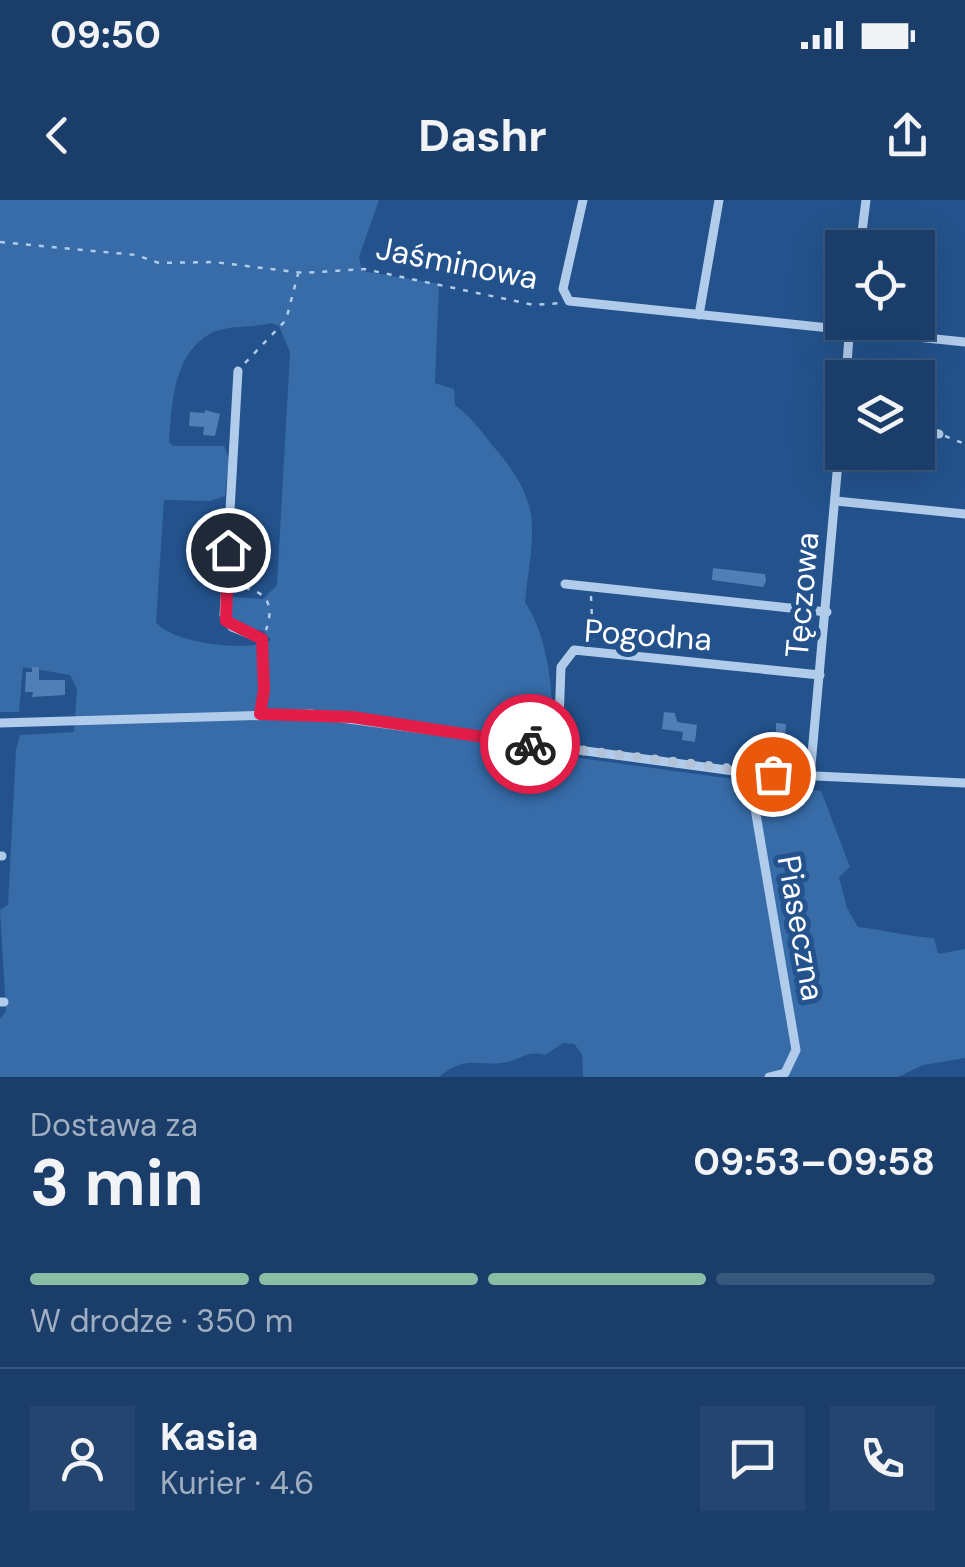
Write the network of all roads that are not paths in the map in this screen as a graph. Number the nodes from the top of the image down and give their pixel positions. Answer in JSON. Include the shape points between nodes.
{"nodes":[{"id":1,"x":583,"y":200,"type":"edge"},
{"id":2,"x":720,"y":200,"type":"edge"},
{"id":3,"x":866,"y":200,"type":"edge"},
{"id":4,"x":862,"y":230,"type":"edge"},
{"id":5,"x":699,"y":315,"type":"junction"},
{"id":6,"x":825,"y":326,"type":"edge"},
{"id":7,"x":935,"y":338,"type":"edge"},
{"id":8,"x":965,"y":342,"type":"edge"},
{"id":9,"x":238,"y":371,"type":"road end"},
{"id":10,"x":935,"y":434,"type":"edge"},
{"id":11,"x":939,"y":434,"type":"road end"},
{"id":12,"x":838,"y":470,"type":"edge"},
{"id":13,"x":836,"y":501,"type":"junction"},
{"id":14,"x":965,"y":514,"type":"edge"},
{"id":15,"x":565,"y":584,"type":"dead end"},
{"id":16,"x":826,"y":612,"type":"junction"},
{"id":17,"x":820,"y":675,"type":"junction"},
{"id":18,"x":260,"y":714,"type":"junction"},
{"id":19,"x":0,"y":723,"type":"edge"},
{"id":20,"x":558,"y":748,"type":"junction"},
{"id":21,"x":749,"y":773,"type":"junction"},
{"id":22,"x":810,"y":777,"type":"junction"},
{"id":23,"x":965,"y":783,"type":"edge"},
{"id":24,"x":769,"y":1077,"type":"edge"}],
"edges":[{"from":1,"to":5,"type":"street","name":"Jaśminowa","via":[[563,289],[569,301]]},
{"from":2,"to":5,"type":"street"},
{"from":3,"to":4,"type":"street"},
{"from":5,"to":6,"type":"street","name":"Jaśminowa"},
{"from":7,"to":8,"type":"street","name":"Jaśminowa"},
{"from":9,"to":18,"type":"street","via":[[226,621],[262,639]]},
{"from":10,"to":11,"type":"street"},
{"from":12,"to":13,"type":"street","name":"Tęczowa"},
{"from":13,"to":14,"type":"street"},
{"from":13,"to":16,"type":"street","name":"Tęczowa"},
{"from":15,"to":16,"type":"street"},
{"from":16,"to":17,"type":"street","name":"Tęczowa"},
{"from":17,"to":20,"type":"street","name":"Pogodna","via":[[574,650],[561,667]]},
{"from":17,"to":22,"type":"street","name":"Tęczowa"},
{"from":18,"to":19,"type":"street"},
{"from":18,"to":20,"type":"street","via":[[352,717]]},
{"from":20,"to":21,"type":"street"},
{"from":21,"to":22,"type":"street"},
{"from":21,"to":24,"type":"street","name":"Piaseczna","via":[[796,1050],[786,1073]]},
{"from":22,"to":23,"type":"street"}]}
